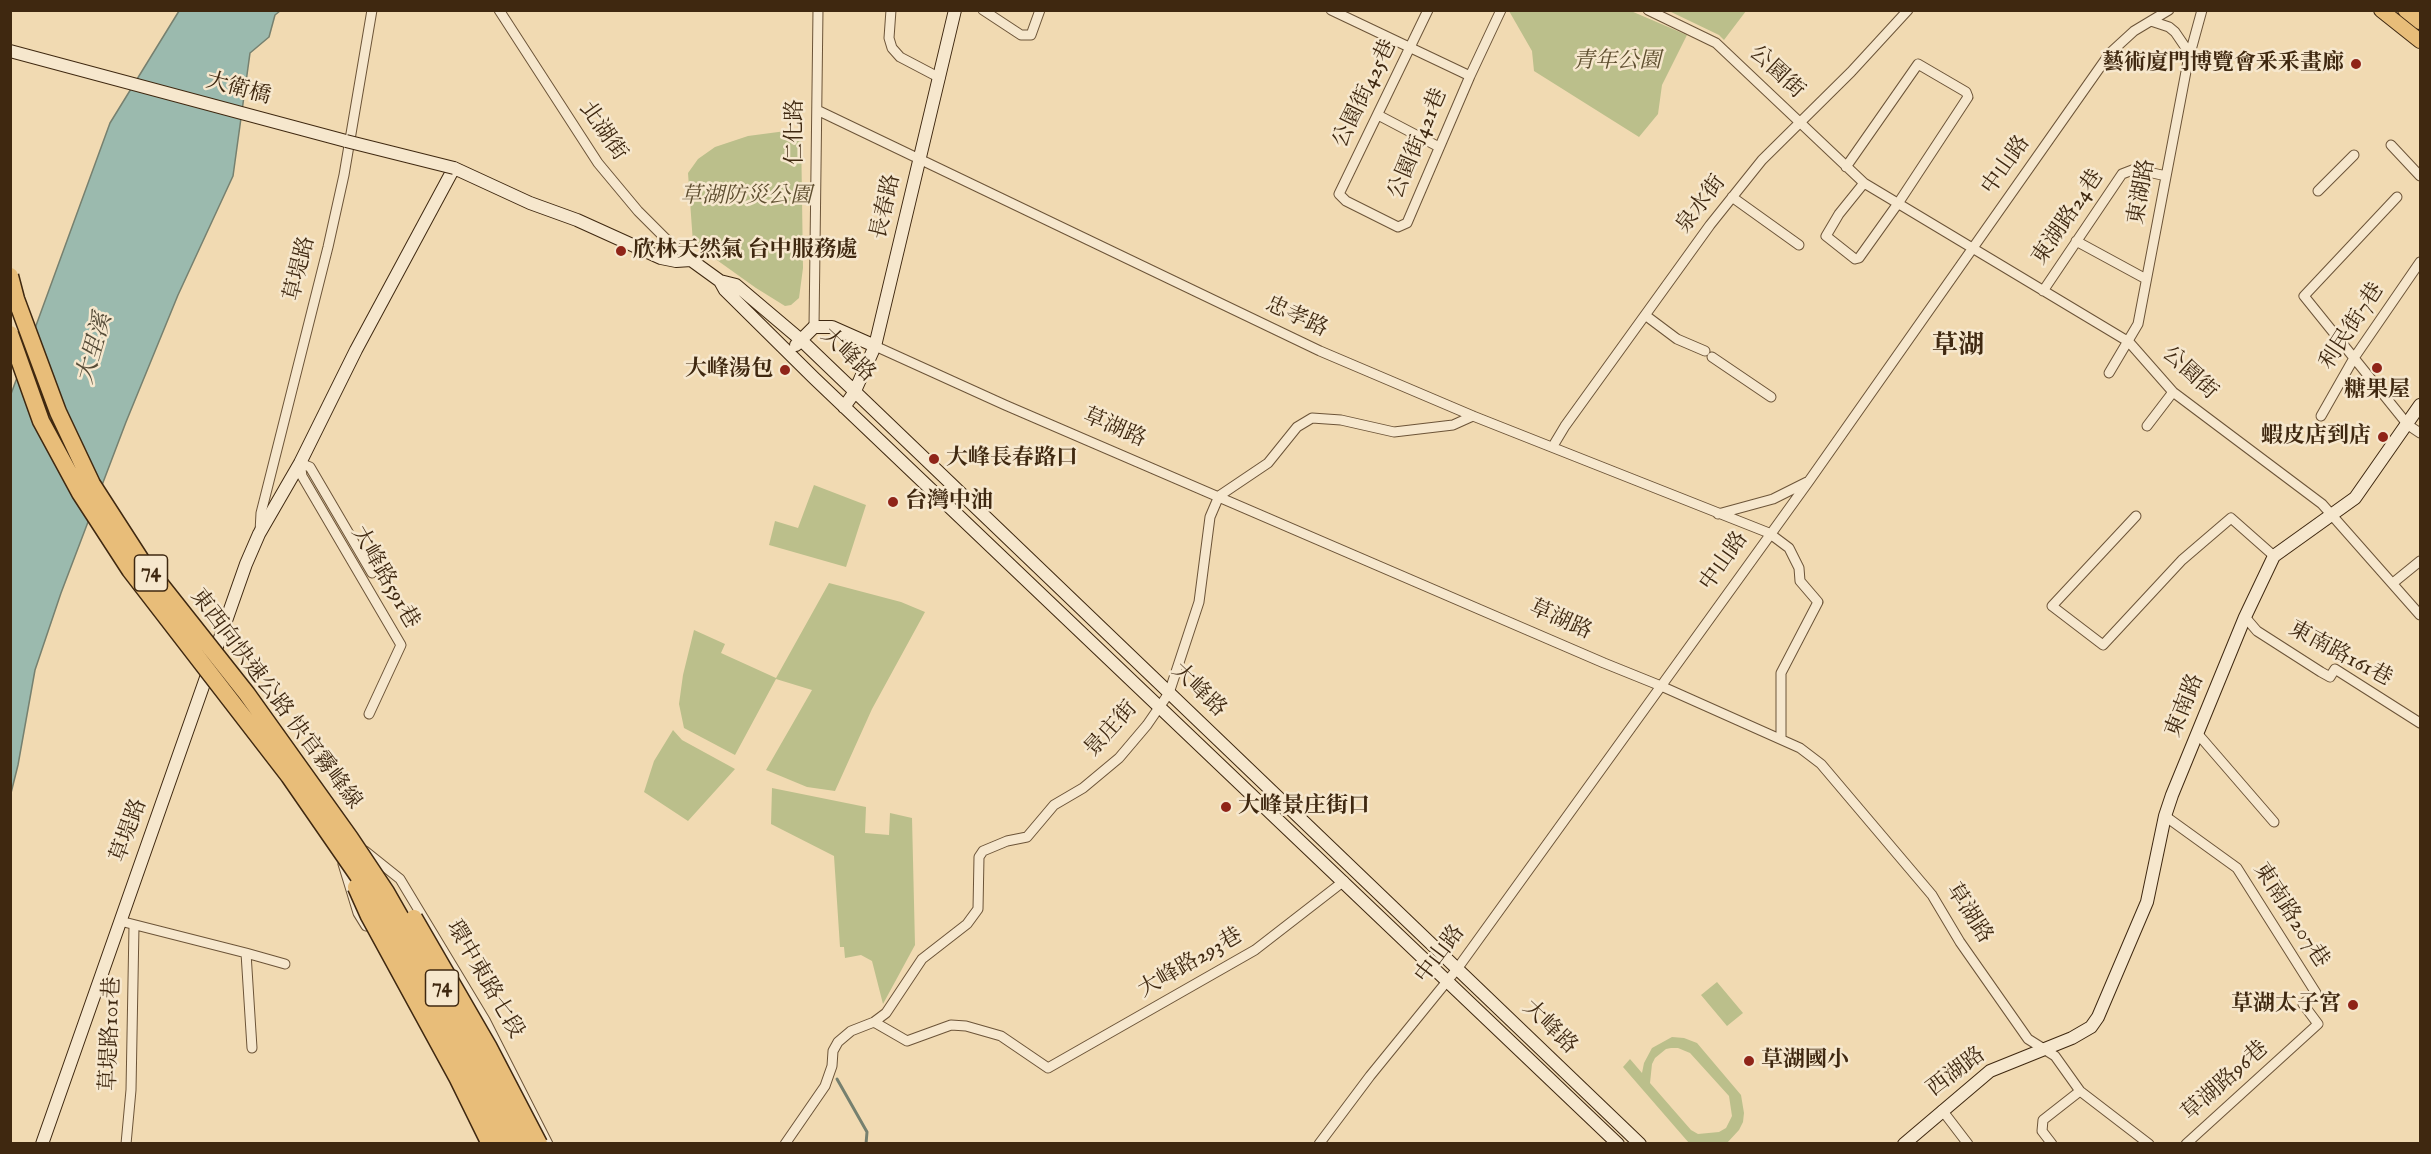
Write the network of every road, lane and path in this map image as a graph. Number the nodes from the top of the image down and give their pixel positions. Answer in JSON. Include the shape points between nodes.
{"nodes":[{"id":1,"x":372,"y":10,"type":"edge"},
{"id":2,"x":499,"y":10,"type":"edge"},
{"id":3,"x":818,"y":10,"type":"edge"},
{"id":4,"x":891,"y":10,"type":"edge"},
{"id":5,"x":956,"y":10,"type":"edge"},
{"id":6,"x":983,"y":10,"type":"edge"},
{"id":7,"x":1040,"y":10,"type":"edge"},
{"id":8,"x":1331,"y":10,"type":"edge"},
{"id":9,"x":1428,"y":10,"type":"edge"},
{"id":10,"x":1501,"y":10,"type":"edge"},
{"id":11,"x":1648,"y":10,"type":"edge"},
{"id":12,"x":1908,"y":10,"type":"edge"},
{"id":13,"x":2169,"y":10,"type":"edge"},
{"id":14,"x":2202,"y":10,"type":"edge"},
{"id":15,"x":2381,"y":10,"type":"edge"},
{"id":16,"x":2405,"y":10,"type":"edge"},
{"id":17,"x":1346,"y":14,"type":"edge"},
{"id":18,"x":2151,"y":21,"type":"junction"},
{"id":19,"x":2421,"y":22,"type":"edge"},
{"id":20,"x":2421,"y":41,"type":"edge"},
{"id":21,"x":1410,"y":49,"type":"junction"},
{"id":22,"x":10,"y":51,"type":"edge"},
{"id":23,"x":2190,"y":54,"type":"junction"},
{"id":24,"x":1470,"y":76,"type":"junction"},
{"id":25,"x":940,"y":78,"type":"junction"},
{"id":26,"x":817,"y":110,"type":"junction"},
{"id":27,"x":1378,"y":115,"type":"junction"},
{"id":28,"x":1799,"y":122,"type":"junction"},
{"id":29,"x":2391,"y":145,"type":"dead end"},
{"id":30,"x":1439,"y":147,"type":"junction"},
{"id":31,"x":2354,"y":155,"type":"dead end"},
{"id":32,"x":920,"y":159,"type":"junction"},
{"id":33,"x":1846,"y":167,"type":"junction"},
{"id":34,"x":454,"y":168,"type":"junction"},
{"id":35,"x":2166,"y":176,"type":"junction"},
{"id":36,"x":2421,"y":176,"type":"edge"},
{"id":37,"x":1864,"y":183,"type":"junction"},
{"id":38,"x":2318,"y":191,"type":"dead end"},
{"id":39,"x":1339,"y":194,"type":"joint"},
{"id":40,"x":1732,"y":197,"type":"junction"},
{"id":41,"x":2397,"y":197,"type":"dead end"},
{"id":42,"x":1899,"y":202,"type":"junction"},
{"id":43,"x":2076,"y":241,"type":"junction"},
{"id":44,"x":1799,"y":245,"type":"dead end"},
{"id":45,"x":1973,"y":247,"type":"junction"},
{"id":46,"x":691,"y":260,"type":"junction"},
{"id":47,"x":2421,"y":262,"type":"edge"},
{"id":48,"x":10,"y":276,"type":"edge"},
{"id":49,"x":2146,"y":279,"type":"junction"},
{"id":50,"x":720,"y":281,"type":"junction"},
{"id":51,"x":2043,"y":291,"type":"junction"},
{"id":52,"x":1645,"y":315,"type":"junction"},
{"id":53,"x":814,"y":327,"type":"junction"},
{"id":54,"x":10,"y":334,"type":"edge"},
{"id":55,"x":801,"y":340,"type":"junction"},
{"id":56,"x":2129,"y":342,"type":"junction"},
{"id":57,"x":875,"y":346,"type":"junction"},
{"id":58,"x":789,"y":352,"type":"junction"},
{"id":59,"x":2354,"y":358,"type":"junction"},
{"id":60,"x":2109,"y":373,"type":"dead end"},
{"id":61,"x":2173,"y":392,"type":"junction"},
{"id":62,"x":854,"y":393,"type":"junction"},
{"id":63,"x":1771,"y":397,"type":"dead end"},
{"id":64,"x":2421,"y":405,"type":"edge"},
{"id":65,"x":844,"y":407,"type":"junction"},
{"id":66,"x":1473,"y":416,"type":"junction"},
{"id":67,"x":2321,"y":416,"type":"dead end"},
{"id":68,"x":2408,"y":425,"type":"junction"},
{"id":69,"x":2147,"y":426,"type":"dead end"},
{"id":70,"x":2421,"y":433,"type":"edge"},
{"id":71,"x":1553,"y":446,"type":"junction"},
{"id":72,"x":300,"y":463,"type":"junction"},
{"id":73,"x":1809,"y":481,"type":"junction"},
{"id":74,"x":1219,"y":496,"type":"junction"},
{"id":75,"x":1717,"y":514,"type":"junction"},
{"id":76,"x":2136,"y":516,"type":"dead end"},
{"id":77,"x":2333,"y":516,"type":"junction"},
{"id":78,"x":1769,"y":533,"type":"junction"},
{"id":79,"x":260,"y":534,"type":"junction"},
{"id":80,"x":2274,"y":556,"type":"junction"},
{"id":81,"x":2421,"y":561,"type":"edge"},
{"id":82,"x":372,"y":573,"type":"dead end"},
{"id":83,"x":2393,"y":583,"type":"junction"},
{"id":84,"x":2421,"y":615,"type":"edge"},
{"id":85,"x":2245,"y":617,"type":"junction"},
{"id":86,"x":216,"y":651,"type":"junction"},
{"id":87,"x":208,"y":675,"type":"junction"},
{"id":88,"x":1661,"y":686,"type":"junction"},
{"id":89,"x":1169,"y":693,"type":"junction"},
{"id":90,"x":1160,"y":705,"type":"junction"},
{"id":91,"x":369,"y":714,"type":"dead end"},
{"id":92,"x":2420,"y":723,"type":"edge"},
{"id":93,"x":2197,"y":733,"type":"junction"},
{"id":94,"x":1781,"y":738,"type":"junction"},
{"id":95,"x":2165,"y":816,"type":"junction"},
{"id":96,"x":2274,"y":822,"type":"dead end"},
{"id":97,"x":344,"y":841,"type":"junction"},
{"id":98,"x":365,"y":851,"type":"junction"},
{"id":99,"x":343,"y":864,"type":"junction"},
{"id":100,"x":1344,"y":880,"type":"junction"},
{"id":101,"x":120,"y":921,"type":"junction"},
{"id":102,"x":134,"y":926,"type":"junction"},
{"id":103,"x":246,"y":952,"type":"junction"},
{"id":104,"x":285,"y":964,"type":"dead end"},
{"id":105,"x":1457,"y":969,"type":"junction"},
{"id":106,"x":1447,"y":982,"type":"junction"},
{"id":107,"x":485,"y":1020,"type":"junction"},
{"id":108,"x":874,"y":1022,"type":"junction"},
{"id":109,"x":2318,"y":1024,"type":"joint"},
{"id":110,"x":468,"y":1026,"type":"junction"},
{"id":111,"x":445,"y":1035,"type":"junction"},
{"id":112,"x":429,"y":1041,"type":"junction"},
{"id":113,"x":252,"y":1048,"type":"dead end"},
{"id":114,"x":2044,"y":1049,"type":"junction"},
{"id":115,"x":2080,"y":1091,"type":"junction"},
{"id":116,"x":1942,"y":1110,"type":"junction"},
{"id":117,"x":42,"y":1143,"type":"edge"},
{"id":118,"x":126,"y":1143,"type":"edge"},
{"id":119,"x":482,"y":1143,"type":"edge"},
{"id":120,"x":490,"y":1143,"type":"edge"},
{"id":121,"x":501,"y":1143,"type":"edge"},
{"id":122,"x":507,"y":1143,"type":"edge"},
{"id":123,"x":525,"y":1143,"type":"edge"},
{"id":124,"x":539,"y":1143,"type":"edge"},
{"id":125,"x":548,"y":1143,"type":"edge"},
{"id":126,"x":785,"y":1143,"type":"edge"},
{"id":127,"x":1319,"y":1143,"type":"edge"},
{"id":128,"x":1618,"y":1143,"type":"edge"},
{"id":129,"x":1640,"y":1143,"type":"edge"},
{"id":130,"x":1904,"y":1143,"type":"edge"},
{"id":131,"x":1968,"y":1143,"type":"edge"},
{"id":132,"x":2052,"y":1143,"type":"edge"},
{"id":133,"x":2149,"y":1143,"type":"edge"},
{"id":134,"x":2186,"y":1143,"type":"edge"}],
"edges":[{"from":1,"to":79,"type":"street","name":"草堤路","via":[[344,175],[261,513]]},
{"from":2,"to":46,"type":"street","name":"北湖街","via":[[598,163],[638,211]]},
{"from":3,"to":26,"type":"street","name":"仁化路"},
{"from":4,"to":25,"type":"street","via":[[892,48],[900,57]]},
{"from":5,"to":25,"type":"street","name":"長春路"},
{"from":6,"to":7,"type":"street","via":[[1021,35],[1031,35]]},
{"from":8,"to":17,"type":"street"},
{"from":9,"to":21,"type":"street","name":"公園街425巷"},
{"from":10,"to":24,"type":"street","name":"公園街421巷"},
{"from":11,"to":28,"type":"street","name":"公園街","via":[[1716,43]]},
{"from":12,"to":28,"type":"street","name":"泉水街"},
{"from":13,"to":18,"type":"street","name":"中山路"},
{"from":14,"to":23,"type":"street","name":"東湖路"},
{"from":15,"to":20,"type":"main road"},
{"from":16,"to":19,"type":"main road"},
{"from":17,"to":21,"type":"street"},
{"from":18,"to":23,"type":"street","via":[[2175,32]]},
{"from":18,"to":45,"type":"street","name":"中山路","via":[[2110,53]]},
{"from":21,"to":24,"type":"street"},
{"from":21,"to":27,"type":"street","name":"公園街425巷"},
{"from":22,"to":34,"type":"street","name":"大衛橋","bridge":true},
{"from":23,"to":35,"type":"street","name":"東湖路"},
{"from":24,"to":30,"type":"street","name":"公園街421巷"},
{"from":25,"to":32,"type":"street","name":"長春路"},
{"from":26,"to":32,"type":"street","name":"忠孝路"},
{"from":26,"to":53,"type":"street","name":"仁化路"},
{"from":27,"to":30,"type":"street"},
{"from":27,"to":39,"type":"street","name":"公園街425巷"},
{"from":28,"to":33,"type":"street","name":"公園街"},
{"from":28,"to":40,"type":"street","name":"泉水街"},
{"from":29,"to":36,"type":"street"},
{"from":30,"to":39,"type":"street","name":"公園街421巷","via":[[1407,223],[1398,227]]},
{"from":31,"to":38,"type":"street"},
{"from":32,"to":57,"type":"street","name":"長春路"},
{"from":32,"to":66,"type":"street","name":"忠孝路","via":[[1320,351]]},
{"from":33,"to":37,"type":"street","name":"公園街"},
{"from":33,"to":42,"type":"street","via":[[1918,64],[1966,92],[1968,97]]},
{"from":34,"to":46,"type":"street","via":[[661,258]]},
{"from":34,"to":72,"type":"street","name":"草堤路"},
{"from":35,"to":43,"type":"street","name":"東湖路24巷","via":[[2135,168],[2122,174]]},
{"from":35,"to":49,"type":"street","name":"東湖路"},
{"from":37,"to":42,"type":"street","name":"公園街"},
{"from":37,"to":42,"type":"street","via":[[1826,236],[1855,259]]},
{"from":40,"to":44,"type":"street"},
{"from":40,"to":52,"type":"street","name":"泉水街"},
{"from":41,"to":59,"type":"street","via":[[2304,296]]},
{"from":42,"to":45,"type":"street","name":"公園街"},
{"from":43,"to":49,"type":"street"},
{"from":43,"to":51,"type":"street","name":"東湖路24巷"},
{"from":45,"to":51,"type":"street","name":"公園街"},
{"from":45,"to":73,"type":"street","name":"中山路"},
{"from":46,"to":50,"type":"street","name":"大峰路"},
{"from":47,"to":59,"type":"street","name":"利民街7巷"},
{"from":48,"to":97,"type":"highway","name":"東西向快速公路 快官霧峰線","number":"74","bridge":true,"via":[[58,412],[92,484],[141,560],[247,694]]},
{"from":49,"to":56,"type":"street","name":"東湖路","via":[[2138,324]]},
{"from":50,"to":55,"type":"street","name":"大峰路","via":[[736,285]]},
{"from":50,"to":58,"type":"street","name":"大峰路"},
{"from":51,"to":56,"type":"street","name":"公園街"},
{"from":52,"to":63,"type":"street"},
{"from":52,"to":71,"type":"street","name":"泉水街"},
{"from":53,"to":55,"type":"street"},
{"from":53,"to":57,"type":"street","name":"草湖路","via":[[832,327]]},
{"from":54,"to":97,"type":"highway","name":"東西向快速公路 快官霧峰線","number":"74","bridge":true,"via":[[41,421],[80,493],[130,570]]},
{"from":55,"to":58,"type":"street"},
{"from":55,"to":62,"type":"street","name":"大峰路"},
{"from":56,"to":60,"type":"street","name":"東湖路"},
{"from":56,"to":61,"type":"street","name":"公園街"},
{"from":57,"to":62,"type":"street","name":"長春路"},
{"from":57,"to":74,"type":"street","name":"草湖路"},
{"from":58,"to":65,"type":"street","name":"大峰路"},
{"from":59,"to":67,"type":"street","name":"利民街7巷"},
{"from":59,"to":68,"type":"street"},
{"from":61,"to":69,"type":"street"},
{"from":61,"to":77,"type":"street","name":"公園街"},
{"from":62,"to":65,"type":"street","name":"長春路"},
{"from":62,"to":89,"type":"street","name":"大峰路"},
{"from":64,"to":68,"type":"street"},
{"from":65,"to":90,"type":"street","name":"大峰路"},
{"from":66,"to":71,"type":"street","name":"忠孝路"},
{"from":66,"to":74,"type":"street","via":[[1453,424],[1394,432],[1312,418],[1297,427],[1268,463]]},
{"from":68,"to":70,"type":"street"},
{"from":68,"to":77,"type":"street","via":[[2355,498]]},
{"from":71,"to":75,"type":"street","name":"忠孝路"},
{"from":72,"to":79,"type":"street","name":"草堤路"},
{"from":72,"to":82,"type":"street","via":[[310,467]]},
{"from":72,"to":91,"type":"street","name":"大峰路591巷","via":[[302,476],[401,645]]},
{"from":73,"to":75,"type":"street","via":[[1773,499]]},
{"from":73,"to":78,"type":"street","name":"中山路"},
{"from":74,"to":88,"type":"street","name":"草湖路"},
{"from":74,"to":89,"type":"street","name":"景庄街","via":[[1210,517],[1199,602]]},
{"from":75,"to":78,"type":"street","name":"忠孝路"},
{"from":76,"to":80,"type":"street","via":[[2052,606],[2103,645],[2182,560],[2231,518]]},
{"from":77,"to":80,"type":"street"},
{"from":77,"to":83,"type":"street","name":"公園街"},
{"from":78,"to":88,"type":"street","name":"中山路"},
{"from":78,"to":94,"type":"street","via":[[1789,548],[1800,581],[1818,602],[1781,674]]},
{"from":79,"to":86,"type":"street","name":"草堤路"},
{"from":80,"to":85,"type":"street","name":"東南路"},
{"from":81,"to":83,"type":"street"},
{"from":83,"to":84,"type":"street","name":"公園街"},
{"from":85,"to":92,"type":"street","name":"東南路161巷","via":[[2257,631],[2321,672],[2330,677],[2335,669]]},
{"from":85,"to":93,"type":"street","name":"東南路"},
{"from":86,"to":87,"type":"street","name":"草堤路"},
{"from":86,"to":98,"type":"street","name":"環中東路七段"},
{"from":87,"to":99,"type":"street","via":[[287,777]]},
{"from":87,"to":101,"type":"street","name":"草堤路"},
{"from":88,"to":94,"type":"street","name":"草湖路"},
{"from":88,"to":105,"type":"street","name":"中山路"},
{"from":89,"to":90,"type":"street","name":"景庄街"},
{"from":89,"to":105,"type":"street","name":"大峰路"},
{"from":90,"to":100,"type":"street","name":"大峰路"},
{"from":90,"to":108,"type":"street","name":"景庄街","via":[[1119,758],[1083,788],[1054,805],[1027,837],[983,851],[979,857],[978,909],[967,924],[922,959],[885,1013]]},
{"from":93,"to":95,"type":"street","name":"東南路"},
{"from":93,"to":96,"type":"street"},
{"from":94,"to":114,"type":"street","name":"草湖路","via":[[1821,764],[1900,856],[1932,895],[2028,1039]]},
{"from":95,"to":109,"type":"street","name":"東南路207巷","via":[[2237,868],[2316,993],[2303,1004]]},
{"from":95,"to":114,"type":"street","name":"東南路","via":[[2147,902],[2098,1017],[2083,1032]]},
{"from":97,"to":120,"type":"highway","bridge":true,"via":[[369,916]]},
{"from":97,"to":122,"type":"highway","name":"東西向快速公路 快官霧峰線","number":"74","bridge":true},
{"from":97,"to":123,"type":"highway","name":"東西向快速公路 快官霧峰線","number":"74","bridge":true,"via":[[386,892]]},
{"from":97,"to":124,"type":"highway","bridge":true,"via":[[408,908]]},
{"from":98,"to":107,"type":"street","name":"環中東路七段","via":[[400,879]]},
{"from":98,"to":110,"type":"street","name":"環中東路七段"},
{"from":99,"to":111,"type":"street","via":[[405,961]]},
{"from":99,"to":112,"type":"street","via":[[358,914]]},
{"from":100,"to":106,"type":"street","name":"大峰路"},
{"from":100,"to":108,"type":"street","name":"大峰路293巷","via":[[1255,950],[1048,1068],[1001,1036],[966,1026],[951,1025],[907,1041]]},
{"from":101,"to":102,"type":"street"},
{"from":101,"to":117,"type":"street","name":"草堤路"},
{"from":102,"to":103,"type":"street"},
{"from":102,"to":118,"type":"street","name":"草堤路101巷","via":[[131,1090]]},
{"from":103,"to":104,"type":"street"},
{"from":103,"to":113,"type":"street"},
{"from":105,"to":106,"type":"street","name":"中山路"},
{"from":105,"to":129,"type":"street","name":"大峰路"},
{"from":106,"to":127,"type":"street","name":"中山路"},
{"from":106,"to":128,"type":"street","name":"大峰路"},
{"from":107,"to":110,"type":"street"},
{"from":107,"to":125,"type":"street","name":"環中東路七段"},
{"from":108,"to":126,"type":"street","name":"景庄街","via":[[838,1041],[825,1086]]},
{"from":109,"to":134,"type":"street","name":"草湖路96巷"},
{"from":110,"to":111,"type":"street"},
{"from":110,"to":123,"type":"street","name":"環中東路七段"},
{"from":111,"to":112,"type":"street"},
{"from":111,"to":121,"type":"street"},
{"from":112,"to":119,"type":"street"},
{"from":114,"to":115,"type":"street","name":"草湖路","via":[[2055,1056]]},
{"from":114,"to":116,"type":"street","name":"西湖路","via":[[1990,1071]]},
{"from":115,"to":132,"type":"street","via":[[2043,1120],[2042,1131]]},
{"from":115,"to":133,"type":"street","name":"草湖路"},
{"from":116,"to":130,"type":"street","name":"西湖路"},
{"from":116,"to":131,"type":"street"}]}
